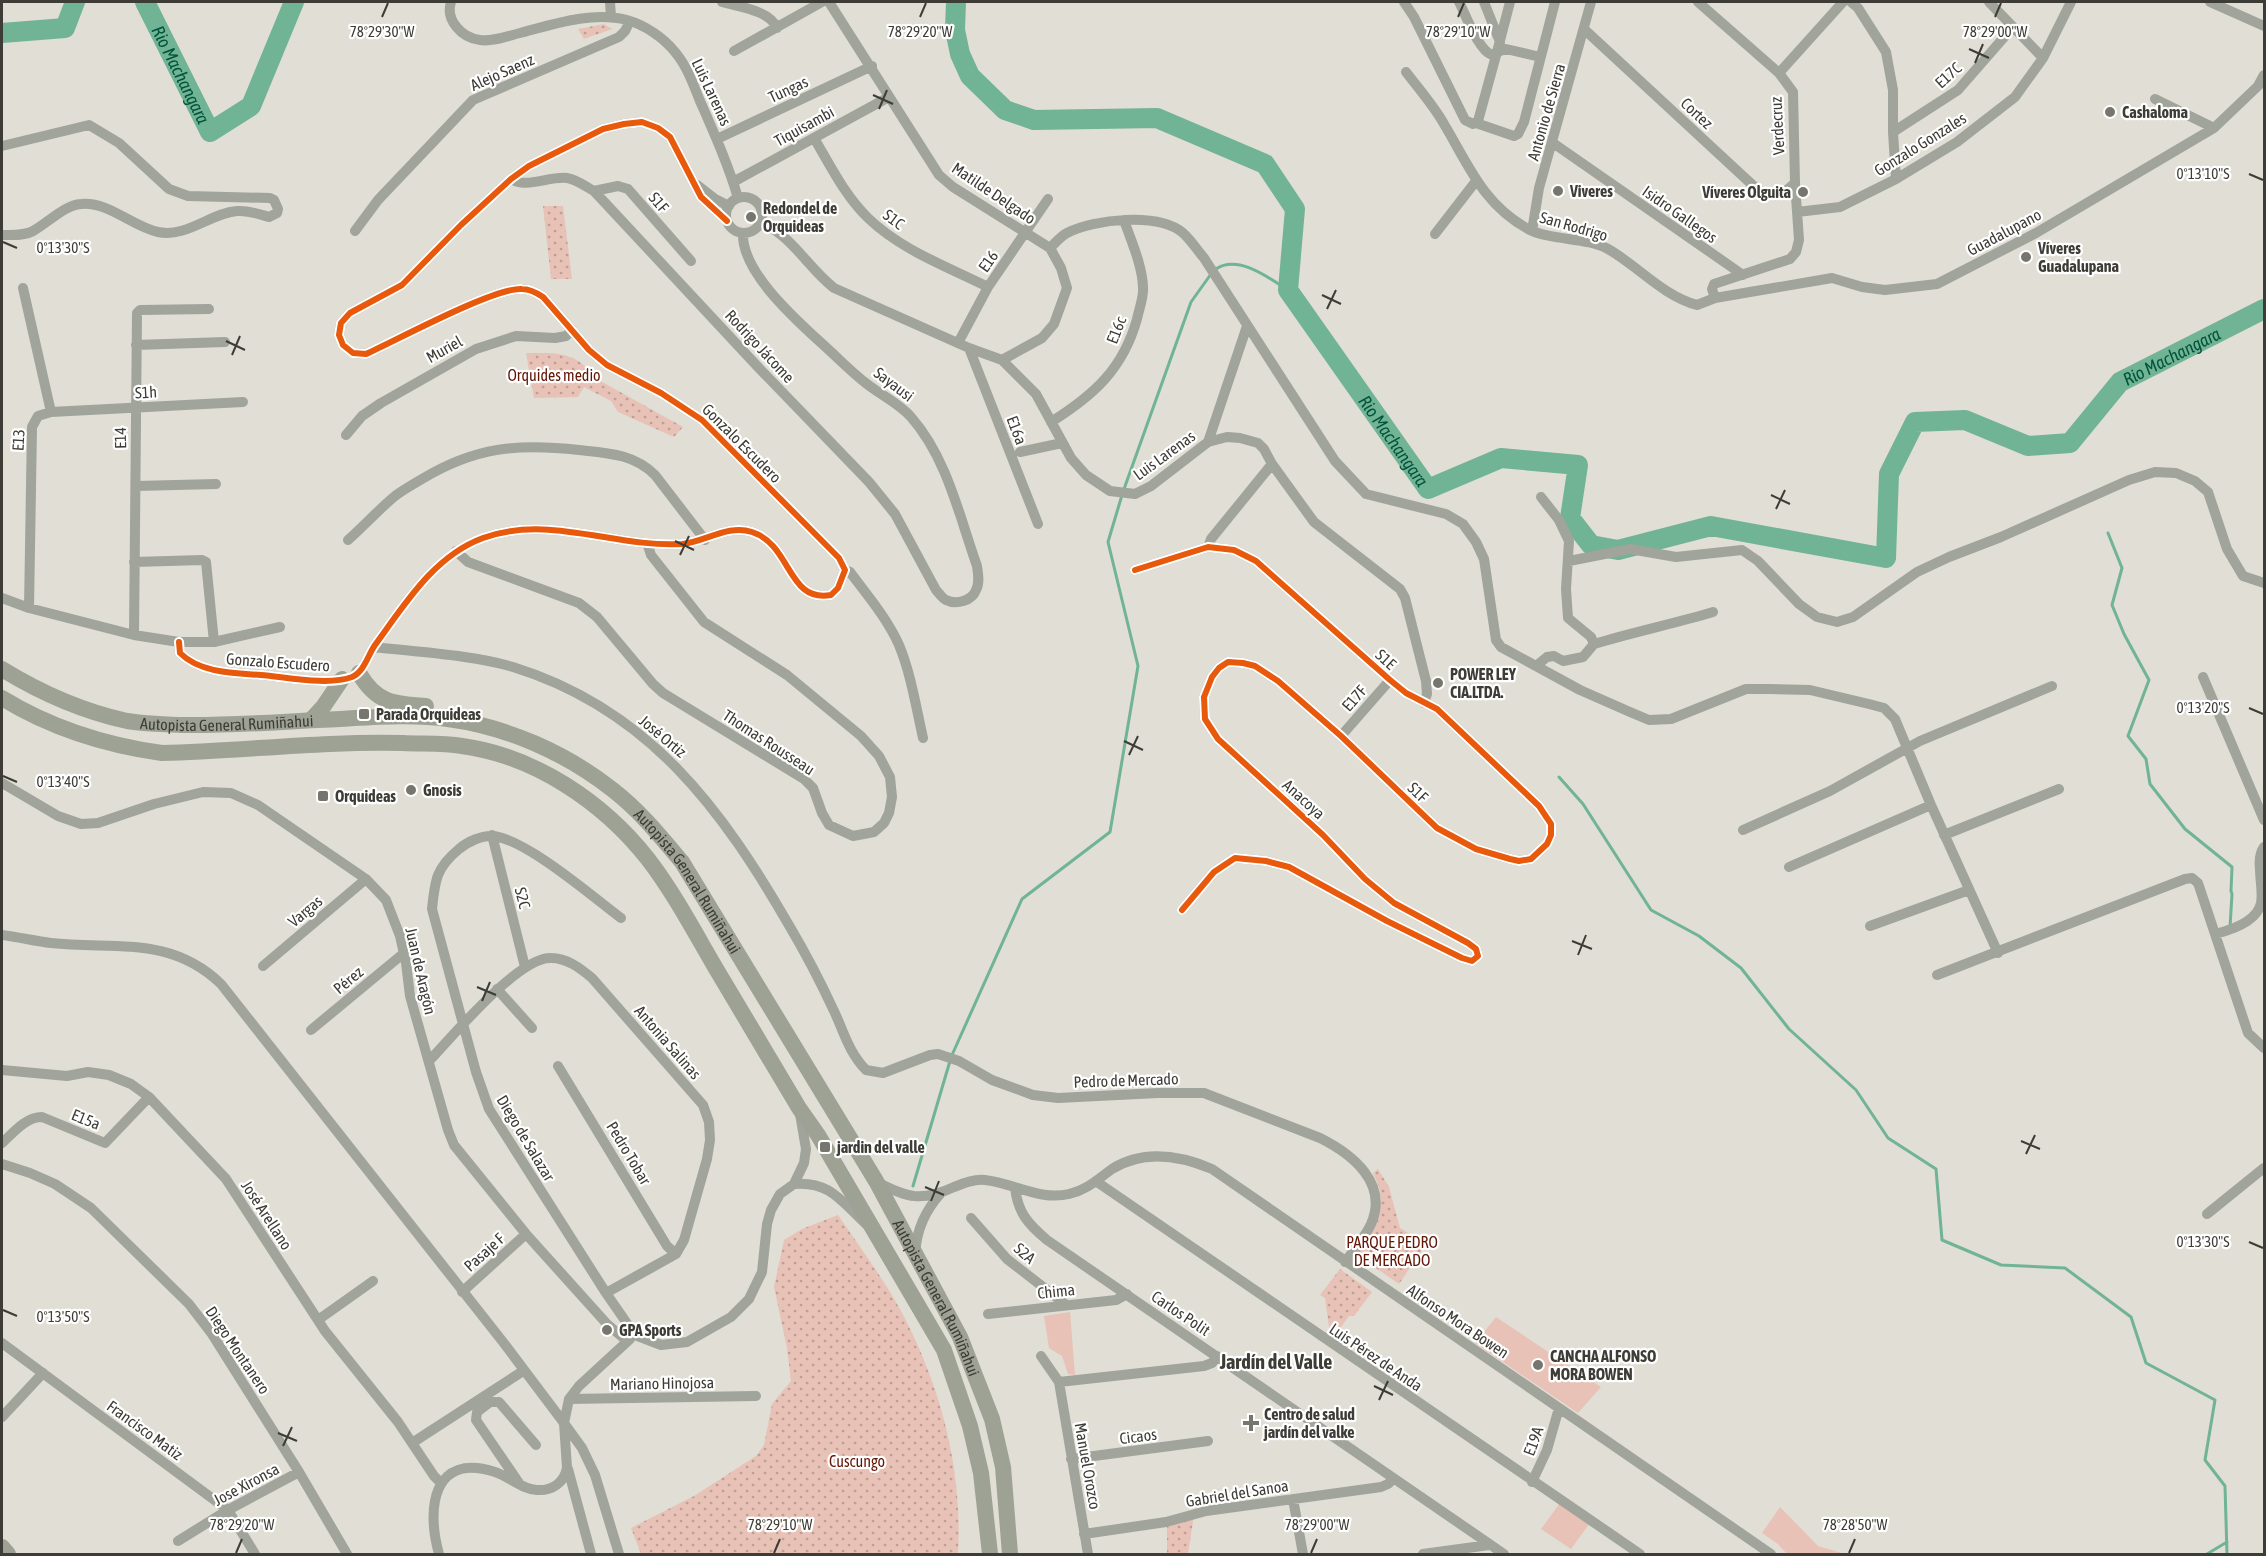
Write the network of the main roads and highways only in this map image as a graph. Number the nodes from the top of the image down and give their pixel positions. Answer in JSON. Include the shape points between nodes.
{"nodes":[{"id":1,"x":2,"y":669,"type":"edge"},
{"id":2,"x":359,"y":673,"type":"road end"},
{"id":3,"x":342,"y":679,"type":"road end"},
{"id":4,"x":2,"y":698,"type":"edge"},
{"id":5,"x":311,"y":720,"type":"junction"},
{"id":6,"x":516,"y":736,"type":"junction"},
{"id":7,"x":2,"y":1547,"type":"edge"},
{"id":8,"x":8,"y":1554,"type":"edge"},
{"id":9,"x":990,"y":1554,"type":"edge"},
{"id":10,"x":1010,"y":1554,"type":"edge"}],
"edges":[{"from":1,"to":5,"type":"highway","name":"Autopista General Rumiñahui","via":[[56,699],[129,721],[217,726]]},
{"from":2,"to":6,"type":"highway","via":[[374,693],[388,701],[478,714]]},
{"from":3,"to":5,"type":"highway"},
{"from":4,"to":9,"type":"highway","name":"Autopista General Rumiñahui","via":[[70,732],[130,749],[162,753],[368,742],[460,746],[502,755],[552,777],[608,817],[668,888],[944,1350],[970,1426],[981,1473]]},
{"from":5,"to":6,"type":"highway","name":"Autopista General Rumiñahui","via":[[438,718]]},
{"from":6,"to":10,"type":"highway","name":"Autopista General Rumiñahui","via":[[538,744],[613,790],[649,823],[682,862],[876,1181],[960,1336],[992,1419],[1003,1467]]},
{"from":7,"to":8,"type":"highway"}]}
